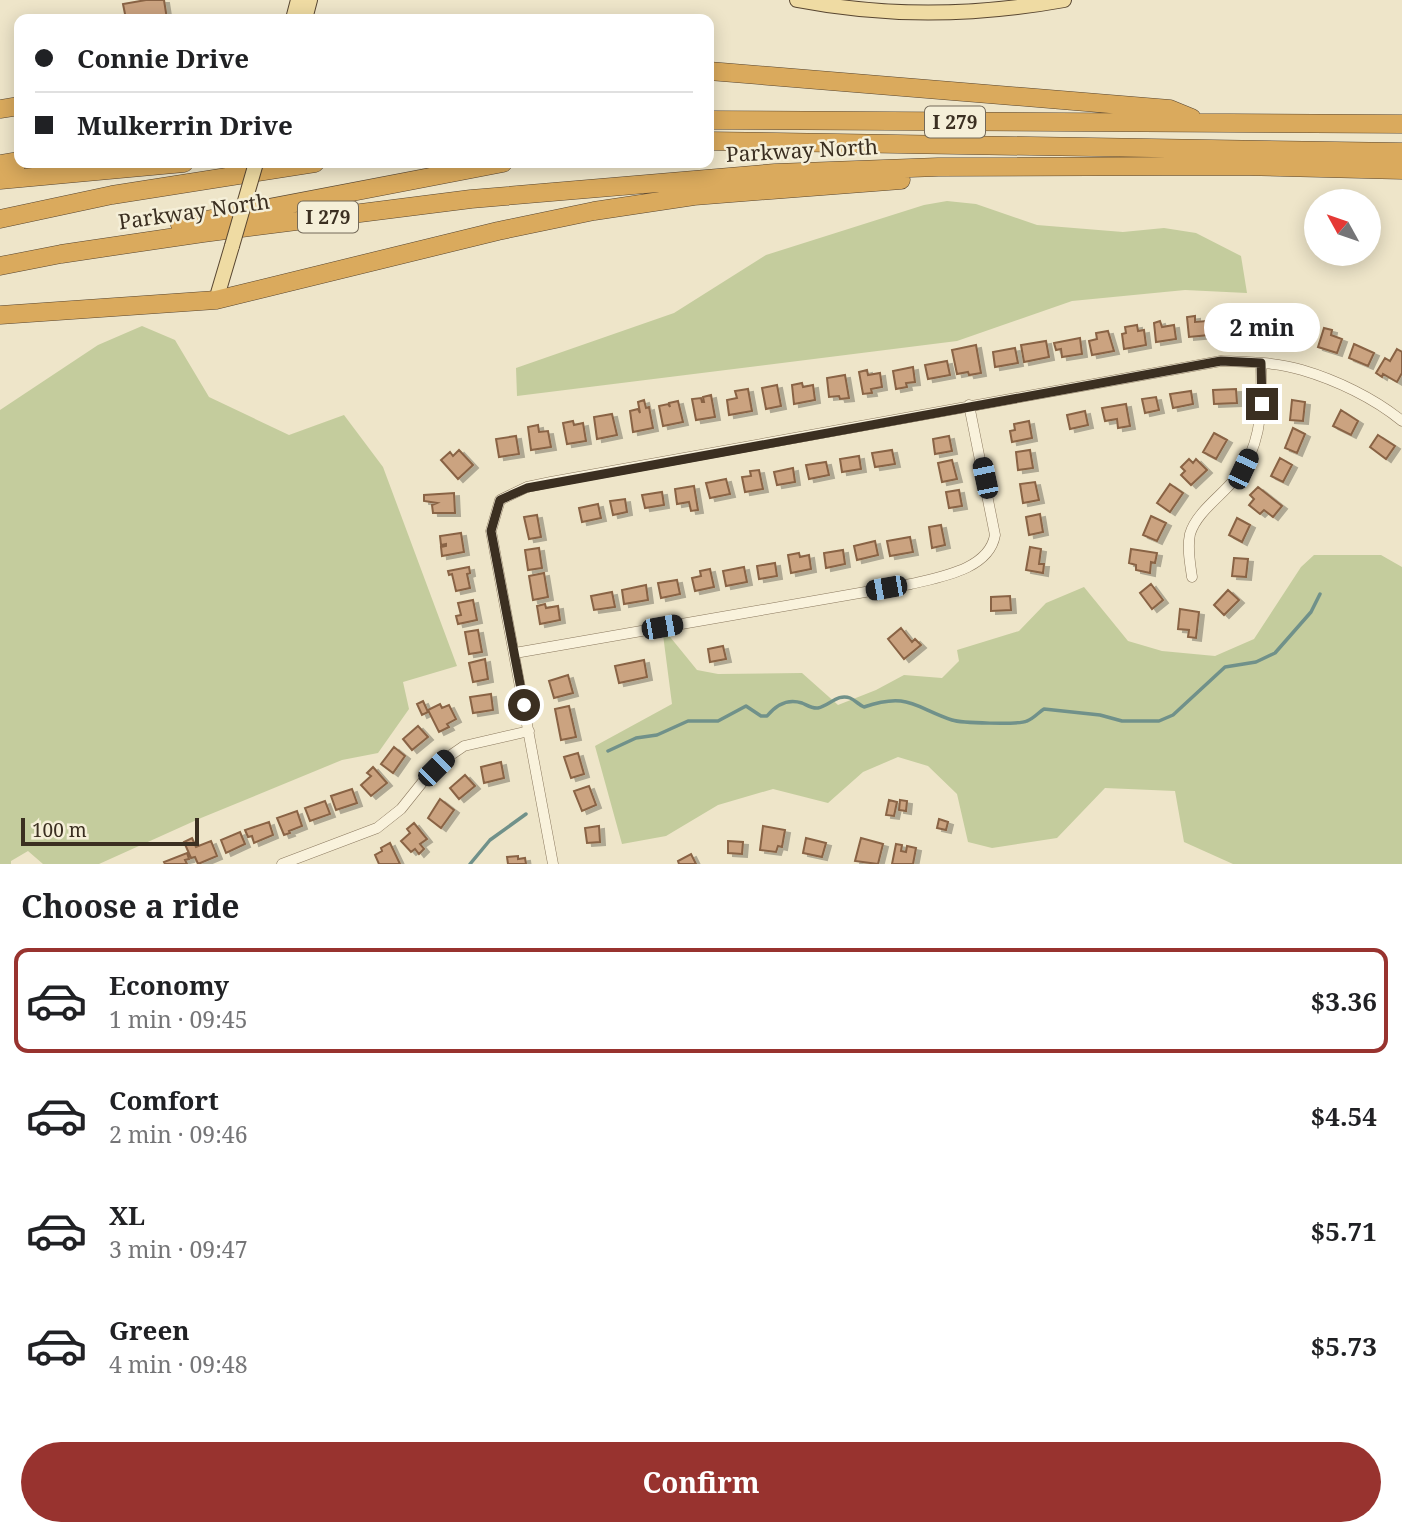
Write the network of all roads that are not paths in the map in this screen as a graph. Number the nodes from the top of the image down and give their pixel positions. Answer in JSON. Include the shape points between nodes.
{"nodes":[{"id":1,"x":797,"y":0,"type":"edge"},
{"id":2,"x":1064,"y":0,"type":"edge"},
{"id":3,"x":714,"y":71,"type":"edge"},
{"id":4,"x":714,"y":120,"type":"edge"},
{"id":5,"x":1202,"y":122,"type":"junction"},
{"id":6,"x":1402,"y":124,"type":"edge"},
{"id":7,"x":714,"y":141,"type":"edge"},
{"id":8,"x":1184,"y":148,"type":"junction"},
{"id":9,"x":714,"y":150,"type":"edge"},
{"id":10,"x":1402,"y":152,"type":"edge"},
{"id":11,"x":1088,"y":167,"type":"junction"},
{"id":12,"x":130,"y":168,"type":"edge"},
{"id":13,"x":255,"y":168,"type":"edge"},
{"id":14,"x":283,"y":168,"type":"edge"},
{"id":15,"x":477,"y":168,"type":"edge"},
{"id":16,"x":1402,"y":170,"type":"edge"},
{"id":17,"x":0,"y":180,"type":"edge"},
{"id":18,"x":0,"y":219,"type":"edge"},
{"id":19,"x":0,"y":265,"type":"edge"},
{"id":20,"x":216,"y":300,"type":"junction"},
{"id":21,"x":0,"y":315,"type":"edge"},
{"id":22,"x":1261,"y":363,"type":"junction"},
{"id":23,"x":970,"y":405,"type":"junction"},
{"id":24,"x":1402,"y":421,"type":"edge"},
{"id":25,"x":1192,"y":577,"type":"dead end"},
{"id":26,"x":515,"y":653,"type":"junction"},
{"id":27,"x":529,"y":731,"type":"junction"},
{"id":28,"x":282,"y":864,"type":"edge"},
{"id":29,"x":553,"y":864,"type":"edge"}],
"edges":[{"from":1,"to":2,"type":"main road","via":[[932,12]]},
{"from":3,"to":5,"type":"highway","via":[[1170,109]]},
{"from":4,"to":5,"type":"highway","name":"Parkway North","number":"I 279"},
{"from":5,"to":6,"type":"highway","name":"Parkway North","number":"I 279"},
{"from":7,"to":8,"type":"highway"},
{"from":8,"to":9,"type":"highway"},
{"from":8,"to":10,"type":"highway"},
{"from":11,"to":16,"type":"highway","name":"Parkway North","number":"I 279"},
{"from":11,"to":19,"type":"highway","name":"Parkway North","number":"I 279","via":[[775,173],[485,198],[203,233]]},
{"from":11,"to":20,"type":"highway","via":[[645,203],[498,230]]},
{"from":12,"to":17,"type":"highway"},
{"from":13,"to":20,"type":"main road","bridge":true},
{"from":14,"to":18,"type":"highway"},
{"from":15,"to":19,"type":"highway","via":[[32,249]]},
{"from":20,"to":21,"type":"highway"},
{"from":22,"to":23,"type":"street","via":[[1221,361]]},
{"from":22,"to":24,"type":"street","via":[[1301,369],[1347,387]]},
{"from":22,"to":25,"type":"street","via":[[1262,404],[1254,448],[1243,469],[1191,532]]},
{"from":23,"to":26,"type":"street","via":[[539,485],[500,500],[491,531]]},
{"from":23,"to":26,"type":"street","via":[[995,535],[985,555],[967,567],[911,583]]},
{"from":26,"to":27,"type":"street"},
{"from":27,"to":28,"type":"street","via":[[464,746],[377,828]]},
{"from":27,"to":29,"type":"street"}]}
